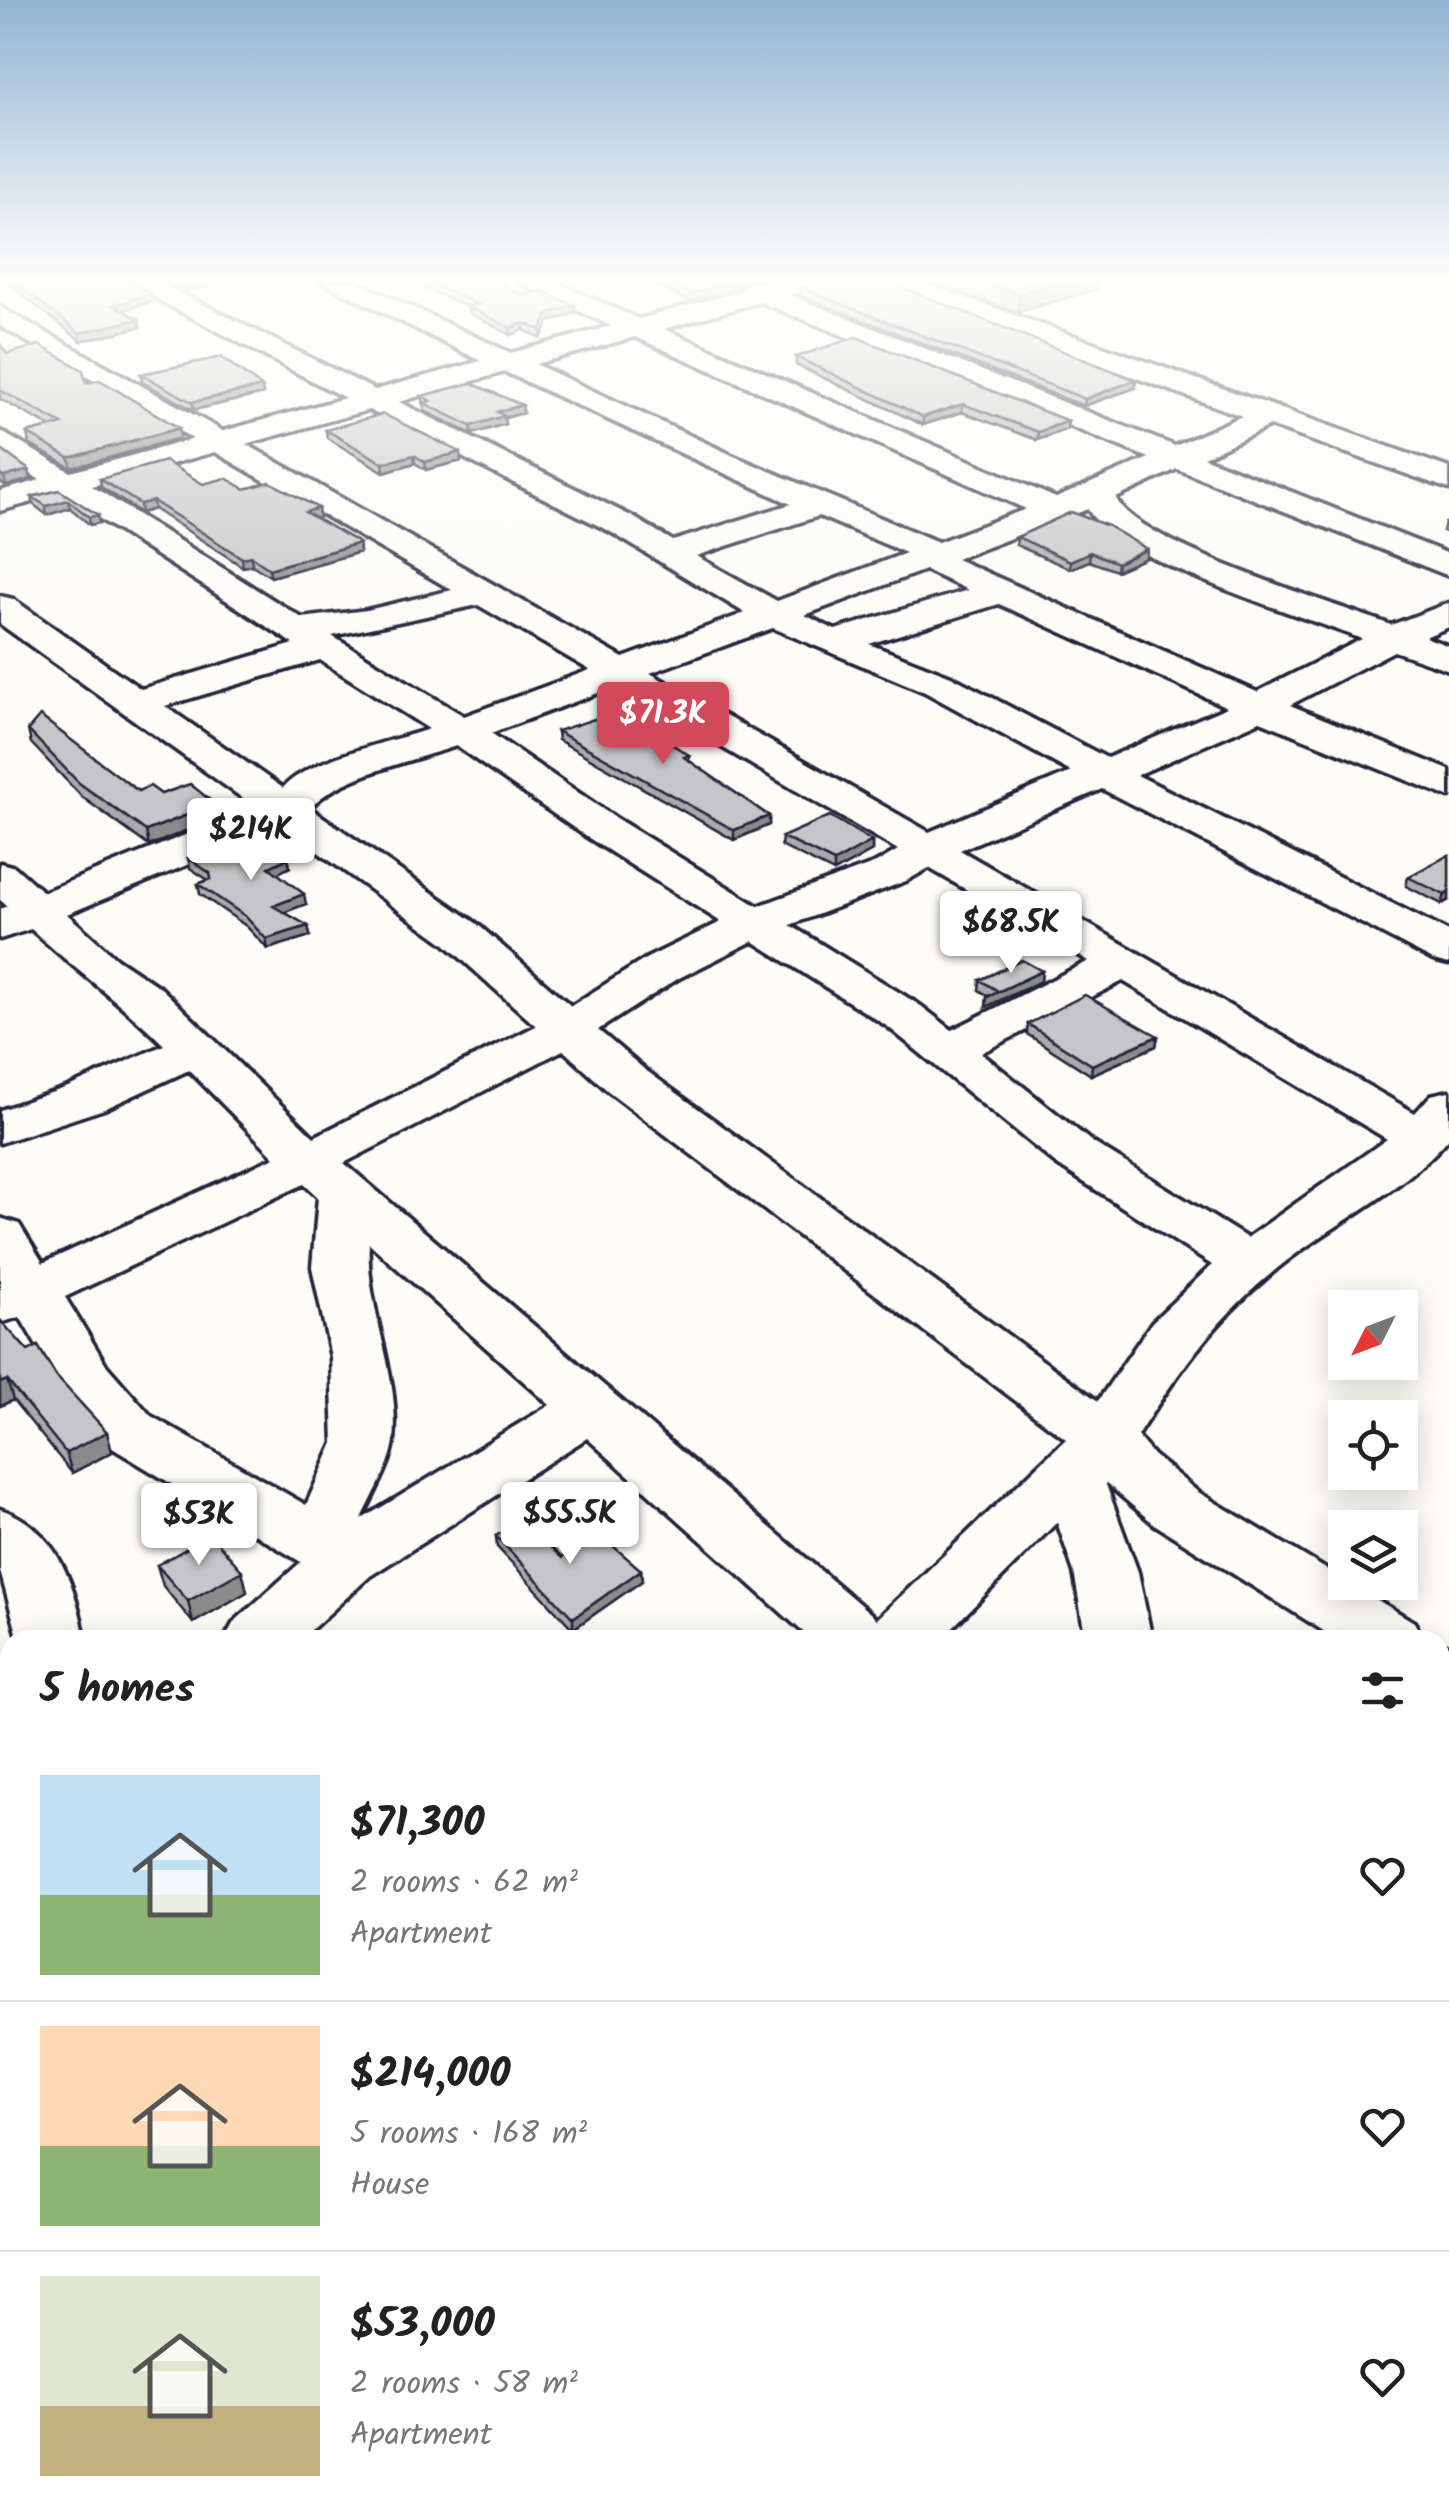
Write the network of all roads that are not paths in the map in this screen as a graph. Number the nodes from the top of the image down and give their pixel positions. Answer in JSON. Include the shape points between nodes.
{"nodes":[{"id":1,"x":149,"y":400,"type":"edge"},
{"id":2,"x":366,"y":400,"type":"joint"},
{"id":3,"x":587,"y":400,"type":"edge"},
{"id":4,"x":806,"y":400,"type":"edge"},
{"id":5,"x":1024,"y":400,"type":"edge"},
{"id":6,"x":1221,"y":400,"type":"edge"},
{"id":7,"x":1266,"y":416,"type":"junction"},
{"id":8,"x":218,"y":439,"type":"junction"},
{"id":9,"x":0,"y":440,"type":"edge"},
{"id":10,"x":1178,"y":456,"type":"junction"},
{"id":11,"x":1449,"y":479,"type":"edge"},
{"id":12,"x":66,"y":482,"type":"junction"},
{"id":13,"x":1098,"y":494,"type":"junction"},
{"id":14,"x":0,"y":501,"type":"edge"},
{"id":15,"x":823,"y":504,"type":"junction"},
{"id":16,"x":1056,"y":510,"type":"junction"},
{"id":17,"x":668,"y":554,"type":"junction"},
{"id":18,"x":932,"y":556,"type":"junction"},
{"id":19,"x":1449,"y":566,"type":"edge"},
{"id":20,"x":996,"y":592,"type":"junction"},
{"id":21,"x":483,"y":593,"type":"junction"},
{"id":22,"x":0,"y":607,"type":"edge"},
{"id":23,"x":773,"y":614,"type":"junction"},
{"id":24,"x":1449,"y":614,"type":"edge"},
{"id":25,"x":1393,"y":637,"type":"junction"},
{"id":26,"x":310,"y":639,"type":"junction"},
{"id":27,"x":16,"y":641,"type":"edge"},
{"id":28,"x":836,"y":642,"type":"junction"},
{"id":29,"x":1449,"y":659,"type":"edge"},
{"id":30,"x":620,"y":672,"type":"junction"},
{"id":31,"x":135,"y":703,"type":"junction"},
{"id":32,"x":1257,"y":706,"type":"junction"},
{"id":33,"x":461,"y":731,"type":"junction"},
{"id":34,"x":216,"y":759,"type":"junction"},
{"id":35,"x":337,"y":772,"type":"junction"},
{"id":36,"x":1108,"y":772,"type":"junction"},
{"id":37,"x":1449,"y":786,"type":"edge"},
{"id":38,"x":287,"y":808,"type":"junction"},
{"id":39,"x":930,"y":850,"type":"junction"},
{"id":40,"x":13,"y":905,"type":"edge"},
{"id":41,"x":754,"y":922,"type":"junction"},
{"id":42,"x":1449,"y":950,"type":"edge"},
{"id":43,"x":1124,"y":962,"type":"junction"},
{"id":44,"x":567,"y":1029,"type":"junction"},
{"id":45,"x":196,"y":1049,"type":"junction"},
{"id":46,"x":950,"y":1050,"type":"junction"},
{"id":47,"x":1435,"y":1122,"type":"edge"},
{"id":48,"x":0,"y":1127,"type":"edge"},
{"id":49,"x":327,"y":1176,"type":"junction"},
{"id":50,"x":0,"y":1236,"type":"edge"},
{"id":51,"x":1248,"y":1263,"type":"junction"},
{"id":52,"x":16,"y":1296,"type":"edge"},
{"id":53,"x":592,"y":1407,"type":"junction"},
{"id":54,"x":1088,"y":1454,"type":"junction"},
{"id":55,"x":0,"y":1533,"type":"edge"},
{"id":56,"x":334,"y":1550,"type":"junction"},
{"id":57,"x":50,"y":1630,"type":"edge"},
{"id":58,"x":266,"y":1630,"type":"edge"},
{"id":59,"x":845,"y":1630,"type":"edge"},
{"id":60,"x":908,"y":1630,"type":"edge"},
{"id":61,"x":1116,"y":1630,"type":"edge"},
{"id":62,"x":1375,"y":1630,"type":"edge"}],
"edges":[{"from":1,"to":8,"type":"street"},
{"from":2,"to":8,"type":"street"},
{"from":2,"to":17,"type":"street","via":[[606,516]]},
{"from":3,"to":15,"type":"street"},
{"from":4,"to":16,"type":"street"},
{"from":5,"to":10,"type":"street"},
{"from":6,"to":7,"type":"street"},
{"from":7,"to":10,"type":"street"},
{"from":7,"to":11,"type":"street"},
{"from":8,"to":12,"type":"street"},
{"from":8,"to":21,"type":"street"},
{"from":9,"to":12,"type":"street"},
{"from":10,"to":13,"type":"street"},
{"from":10,"to":19,"type":"street"},
{"from":12,"to":14,"type":"street"},
{"from":12,"to":26,"type":"street"},
{"from":13,"to":16,"type":"street"},
{"from":13,"to":25,"type":"street","via":[[1106,514],[1153,547]]},
{"from":15,"to":17,"type":"street"},
{"from":15,"to":18,"type":"street"},
{"from":16,"to":18,"type":"street"},
{"from":17,"to":23,"type":"street"},
{"from":18,"to":20,"type":"street"},
{"from":18,"to":23,"type":"street"},
{"from":20,"to":28,"type":"street"},
{"from":20,"to":32,"type":"street"},
{"from":21,"to":26,"type":"street"},
{"from":21,"to":30,"type":"street"},
{"from":22,"to":27,"type":"street"},
{"from":23,"to":28,"type":"street"},
{"from":23,"to":30,"type":"street"},
{"from":24,"to":25,"type":"street"},
{"from":25,"to":29,"type":"street"},
{"from":25,"to":32,"type":"street"},
{"from":26,"to":31,"type":"street"},
{"from":26,"to":33,"type":"street"},
{"from":27,"to":31,"type":"street"},
{"from":28,"to":36,"type":"street","via":[[938,684]]},
{"from":30,"to":33,"type":"street"},
{"from":30,"to":39,"type":"street"},
{"from":31,"to":34,"type":"street"},
{"from":32,"to":36,"type":"street"},
{"from":32,"to":37,"type":"street"},
{"from":33,"to":35,"type":"street"},
{"from":33,"to":41,"type":"street"},
{"from":34,"to":35,"type":"street"},
{"from":34,"to":38,"type":"street"},
{"from":35,"to":38,"type":"street","via":[[305,788]]},
{"from":36,"to":39,"type":"street"},
{"from":36,"to":42,"type":"street"},
{"from":38,"to":40,"type":"street"},
{"from":38,"to":44,"type":"street","via":[[460,933]]},
{"from":39,"to":41,"type":"street","via":[[891,872]]},
{"from":39,"to":43,"type":"street"},
{"from":40,"to":45,"type":"street","via":[[145,999]]},
{"from":41,"to":44,"type":"street","via":[[663,968]]},
{"from":41,"to":46,"type":"street"},
{"from":43,"to":46,"type":"street"},
{"from":43,"to":47,"type":"street"},
{"from":44,"to":49,"type":"street"},
{"from":44,"to":54,"type":"street"},
{"from":45,"to":48,"type":"street"},
{"from":45,"to":49,"type":"street"},
{"from":46,"to":51,"type":"street","via":[[1074,1154]]},
{"from":47,"to":51,"type":"street","via":[[1357,1189]]},
{"from":49,"to":52,"type":"street"},
{"from":49,"to":53,"type":"street"},
{"from":49,"to":56,"type":"street","via":[[360,1356],[364,1444]]},
{"from":50,"to":52,"type":"street"},
{"from":51,"to":54,"type":"street","via":[[1172,1336]]},
{"from":52,"to":56,"type":"street","via":[[130,1431]]},
{"from":53,"to":56,"type":"street"},
{"from":53,"to":59,"type":"street"},
{"from":54,"to":60,"type":"street"},
{"from":54,"to":61,"type":"street"},
{"from":54,"to":62,"type":"street","via":[[1131,1471],[1176,1508]]},
{"from":55,"to":57,"type":"street","via":[[40,1584]]},
{"from":56,"to":58,"type":"street"}]}
